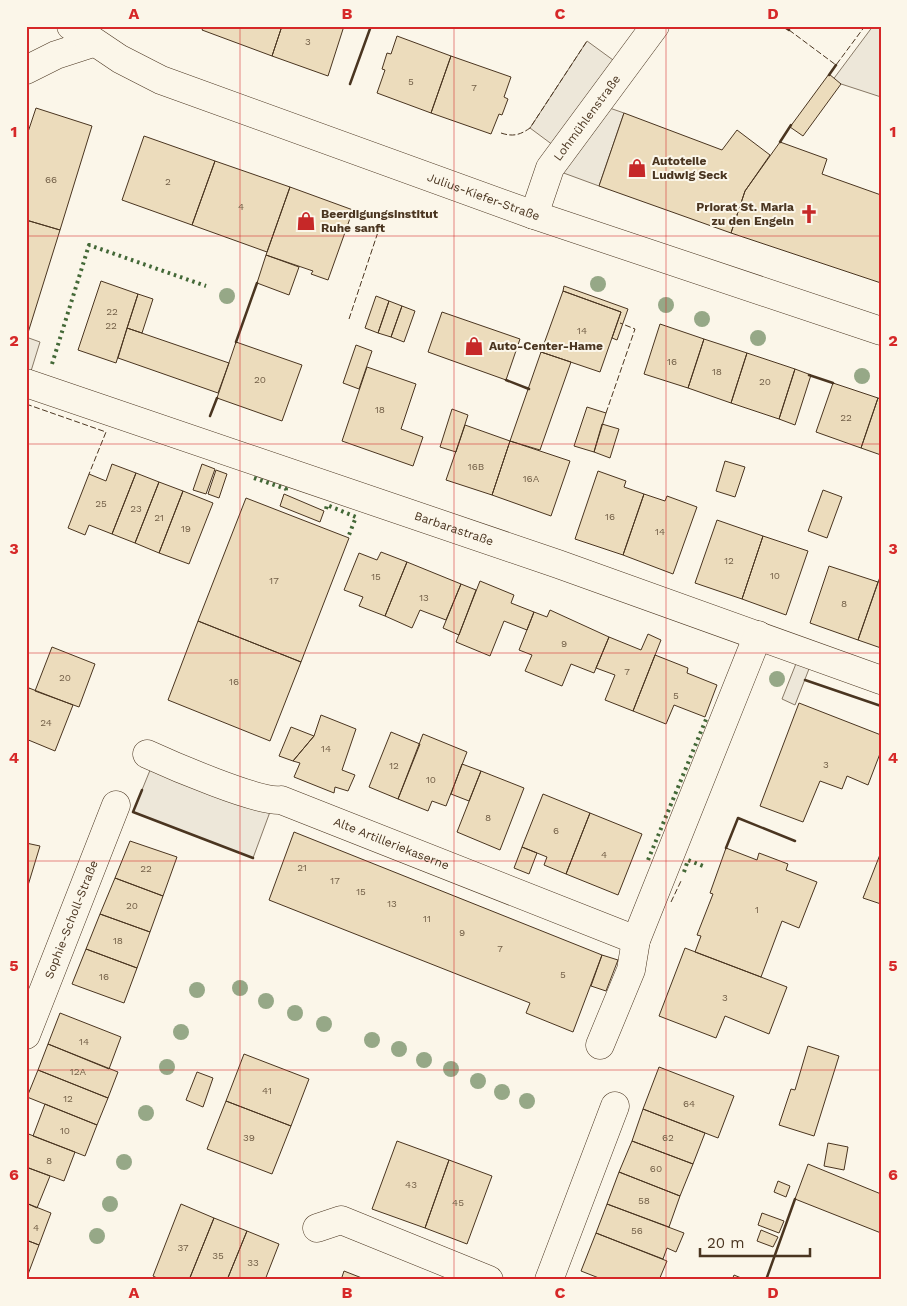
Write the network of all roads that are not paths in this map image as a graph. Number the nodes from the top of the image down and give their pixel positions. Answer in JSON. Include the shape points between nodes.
{"nodes":[{"id":1,"x":70,"y":26,"type":"edge"},
{"id":2,"x":655,"y":26,"type":"edge"},
{"id":3,"x":93,"y":34,"type":"edge"},
{"id":4,"x":26,"y":70,"type":"edge"},
{"id":5,"x":534,"y":215,"type":"junction"},
{"id":6,"x":881,"y":331,"type":"edge"},
{"id":7,"x":26,"y":383,"type":"edge"},
{"id":8,"x":758,"y":635,"type":"junction"},
{"id":9,"x":881,"y":680,"type":"edge"},
{"id":10,"x":147,"y":754,"type":"dead end"},
{"id":11,"x":116,"y":805,"type":"dead end"},
{"id":12,"x":636,"y":940,"type":"junction"},
{"id":13,"x":26,"y":1035,"type":"edge"},
{"id":14,"x":600,"y":1045,"type":"dead end"},
{"id":15,"x":615,"y":1106,"type":"dead end"},
{"id":16,"x":317,"y":1228,"type":"dead end"},
{"id":17,"x":489,"y":1280,"type":"edge"},
{"id":18,"x":549,"y":1280,"type":"edge"}],
"edges":[{"from":1,"to":3,"type":"street","name":"Julius-Kiefer-Straße"},
{"from":2,"to":5,"type":"street","name":"Lohmühlenstraße","via":[[550,168]]},
{"from":3,"to":4,"type":"street"},
{"from":3,"to":5,"type":"street","name":"Julius-Kiefer-Straße","via":[[162,80]]},
{"from":5,"to":6,"type":"street","name":"Julius-Kiefer-Straße"},
{"from":7,"to":8,"type":"street","name":"Barbarastraße"},
{"from":8,"to":9,"type":"street","name":"Barbarastraße"},
{"from":8,"to":12,"type":"street"},
{"from":10,"to":12,"type":"street","name":"Alte Artilleriekaserne","via":[[254,796],[281,800]]},
{"from":11,"to":13,"type":"street","name":"Sophie-Scholl-Straße"},
{"from":12,"to":14,"type":"street","via":[[631,970]]},
{"from":15,"to":18,"type":"street"},
{"from":16,"to":17,"type":"street","via":[[341,1220]]}]}
